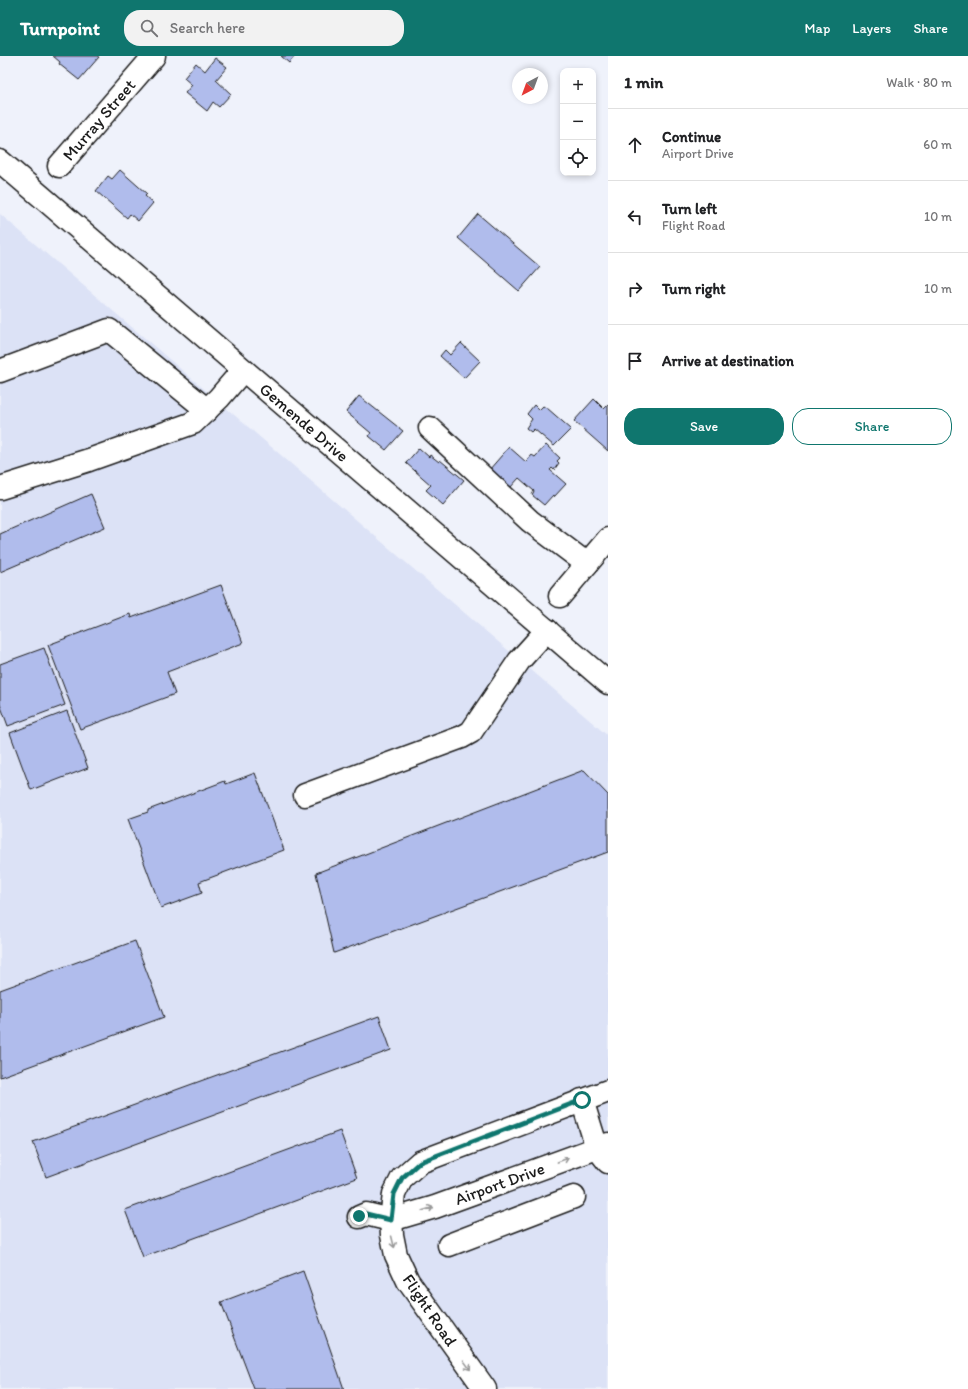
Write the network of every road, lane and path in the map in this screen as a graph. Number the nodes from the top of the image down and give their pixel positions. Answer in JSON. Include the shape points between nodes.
{"nodes":[{"id":1,"x":154,"y":56,"type":"edge"},
{"id":2,"x":0,"y":161,"type":"edge"},
{"id":3,"x":59,"y":166,"type":"dead end"},
{"id":4,"x":244,"y":370,"type":"junction"},
{"id":5,"x":0,"y":371,"type":"edge"},
{"id":6,"x":207,"y":410,"type":"junction"},
{"id":7,"x":430,"y":428,"type":"dead end"},
{"id":8,"x":0,"y":488,"type":"edge"},
{"id":9,"x":608,"y":539,"type":"edge"},
{"id":10,"x":587,"y":564,"type":"junction"},
{"id":11,"x":560,"y":596,"type":"dead end"},
{"id":12,"x":547,"y":630,"type":"junction"},
{"id":13,"x":608,"y":683,"type":"edge"},
{"id":14,"x":305,"y":795,"type":"dead end"},
{"id":15,"x":608,"y":1091,"type":"edge"},
{"id":16,"x":582,"y":1100,"type":"junction"},
{"id":17,"x":604,"y":1152,"type":"edge"},
{"id":18,"x":574,"y":1197,"type":"dead end"},
{"id":19,"x":359,"y":1216,"type":"dead end"},
{"id":20,"x":391,"y":1220,"type":"junction"},
{"id":21,"x":449,"y":1245,"type":"dead end"},
{"id":22,"x":485,"y":1389,"type":"edge"}],
"edges":[{"from":1,"to":3,"type":"street","name":"Murray Street"},
{"from":2,"to":4,"type":"street","name":"Gemende Drive"},
{"from":4,"to":6,"type":"street"},
{"from":4,"to":12,"type":"street","name":"Gemende Drive"},
{"from":5,"to":6,"type":"street","via":[[109,330]]},
{"from":6,"to":8,"type":"street","via":[[193,423]]},
{"from":7,"to":10,"type":"street","via":[[530,521]]},
{"from":9,"to":10,"type":"street"},
{"from":10,"to":11,"type":"street"},
{"from":12,"to":13,"type":"street","name":"Gemende Drive"},
{"from":12,"to":14,"type":"street","via":[[519,661],[471,732]]},
{"from":15,"to":16,"type":"street"},
{"from":16,"to":17,"type":"street"},
{"from":16,"to":20,"type":"street","name":"Flight Road","via":[[420,1162],[402,1178],[394,1194]]},
{"from":20,"to":17,"type":"street","name":"Airport Drive","one_way":true},
{"from":18,"to":21,"type":"street"},
{"from":19,"to":20,"type":"street","via":[[366,1214]]},
{"from":20,"to":22,"type":"street","name":"Flight Road","one_way":true,"via":[[396,1255],[408,1281]]}]}
